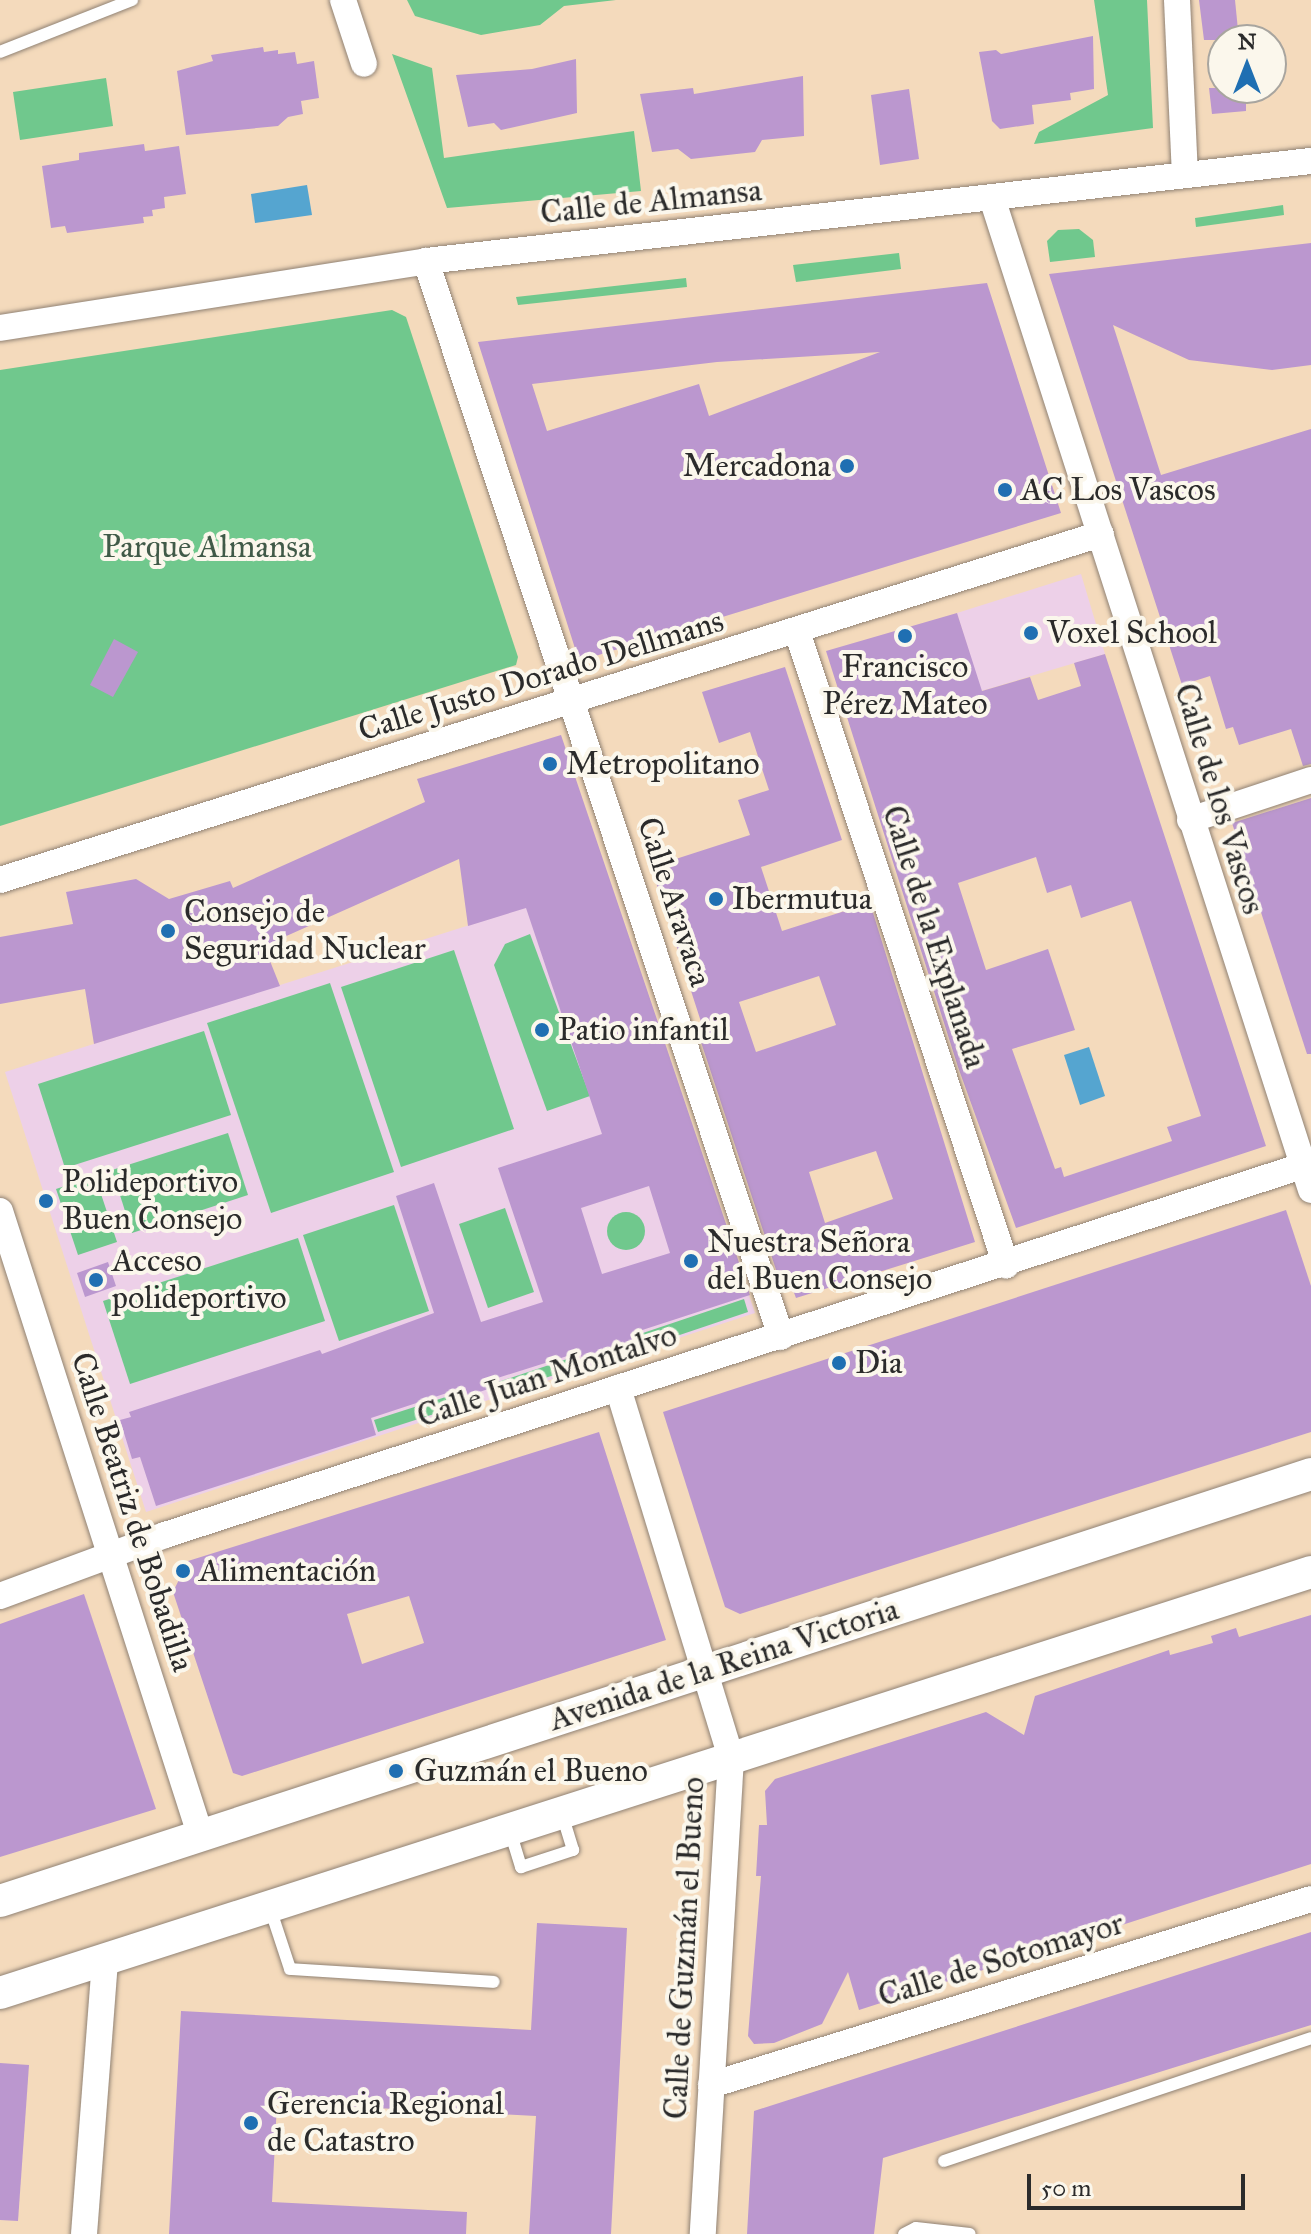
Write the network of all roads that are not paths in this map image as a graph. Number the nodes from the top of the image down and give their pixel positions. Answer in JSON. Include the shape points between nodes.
{"nodes":[{"id":1,"x":132,"y":0,"type":"edge"},
{"id":2,"x":343,"y":0,"type":"edge"},
{"id":3,"x":1177,"y":0,"type":"edge"},
{"id":4,"x":0,"y":52,"type":"edge"},
{"id":5,"x":364,"y":64,"type":"dead end"},
{"id":6,"x":1311,"y":161,"type":"edge"},
{"id":7,"x":1185,"y":175,"type":"junction"},
{"id":8,"x":992,"y":198,"type":"junction"},
{"id":9,"x":426,"y":261,"type":"junction"},
{"id":10,"x":0,"y":328,"type":"edge"},
{"id":11,"x":1101,"y":534,"type":"junction"},
{"id":12,"x":797,"y":631,"type":"junction"},
{"id":13,"x":571,"y":704,"type":"junction"},
{"id":14,"x":1311,"y":780,"type":"edge"},
{"id":15,"x":1190,"y":820,"type":"junction"},
{"id":16,"x":0,"y":880,"type":"edge"},
{"id":17,"x":1306,"y":1164,"type":"edge"},
{"id":18,"x":1311,"y":1190,"type":"edge"},
{"id":19,"x":0,"y":1211,"type":"edge"},
{"id":20,"x":1006,"y":1265,"type":"junction"},
{"id":21,"x":781,"y":1337,"type":"junction"},
{"id":22,"x":618,"y":1388,"type":"junction"},
{"id":23,"x":1311,"y":1474,"type":"edge"},
{"id":24,"x":110,"y":1555,"type":"junction"},
{"id":25,"x":1311,"y":1572,"type":"edge"},
{"id":26,"x":0,"y":1596,"type":"edge"},
{"id":27,"x":707,"y":1670,"type":"junction"},
{"id":28,"x":731,"y":1758,"type":"junction"},
{"id":29,"x":200,"y":1834,"type":"junction"},
{"id":30,"x":1311,"y":1899,"type":"edge"},
{"id":31,"x":0,"y":1901,"type":"edge"},
{"id":32,"x":269,"y":1905,"type":"junction"},
{"id":33,"x":105,"y":1958,"type":"junction"},
{"id":34,"x":494,"y":1982,"type":"dead end"},
{"id":35,"x":0,"y":1993,"type":"edge"},
{"id":36,"x":1311,"y":2038,"type":"edge"},
{"id":37,"x":711,"y":2085,"type":"junction"},
{"id":38,"x":944,"y":2161,"type":"dead end"},
{"id":39,"x":84,"y":2234,"type":"edge"},
{"id":40,"x":703,"y":2234,"type":"edge"},
{"id":41,"x":904,"y":2234,"type":"edge"},
{"id":42,"x":970,"y":2234,"type":"edge"}],
"edges":[{"from":1,"to":4,"type":"lane"},
{"from":2,"to":5,"type":"street"},
{"from":3,"to":7,"type":"street"},
{"from":6,"to":7,"type":"street","name":"Calle de Almansa"},
{"from":7,"to":8,"type":"street","name":"Calle de Almansa"},
{"from":8,"to":9,"type":"street","name":"Calle de Almansa"},
{"from":8,"to":11,"type":"street","name":"Calle de los Vascos"},
{"from":9,"to":10,"type":"street","name":"Calle de Almansa"},
{"from":9,"to":13,"type":"street","name":"Calle Aravaca"},
{"from":11,"to":12,"type":"street","name":"Calle Justo Dorado Dellmans"},
{"from":11,"to":15,"type":"street","name":"Calle de los Vascos"},
{"from":12,"to":13,"type":"street","name":"Calle Justo Dorado Dellmans"},
{"from":12,"to":20,"type":"street","name":"Calle de la Explanada"},
{"from":13,"to":16,"type":"street","name":"Calle Justo Dorado Dellmans"},
{"from":13,"to":21,"type":"street","name":"Calle Aravaca"},
{"from":14,"to":15,"type":"street"},
{"from":15,"to":17,"type":"street","name":"Calle de los Vascos"},
{"from":17,"to":18,"type":"street","name":"Calle de los Vascos"},
{"from":17,"to":20,"type":"street","name":"Calle Juan Montalvo"},
{"from":19,"to":24,"type":"street","name":"Calle Beatriz de Bobadilla"},
{"from":20,"to":21,"type":"street","name":"Calle Juan Montalvo"},
{"from":21,"to":22,"type":"street","name":"Calle Juan Montalvo"},
{"from":22,"to":24,"type":"street","name":"Calle Juan Montalvo"},
{"from":22,"to":27,"type":"street","name":"Calle de Guzmán el Bueno"},
{"from":23,"to":27,"type":"street","name":"Avenida de la Reina Victoria"},
{"from":24,"to":26,"type":"street","name":"Calle Juan Montalvo"},
{"from":24,"to":29,"type":"street","name":"Calle Beatriz de Bobadilla"},
{"from":25,"to":28,"type":"street"},
{"from":27,"to":28,"type":"street","name":"Calle de Guzmán el Bueno"},
{"from":27,"to":29,"type":"street","name":"Avenida de la Reina Victoria"},
{"from":28,"to":32,"type":"street"},
{"from":28,"to":37,"type":"street","name":"Calle de Guzmán el Bueno"},
{"from":29,"to":31,"type":"street","name":"Avenida de la Reina Victoria"},
{"from":30,"to":37,"type":"street","name":"Calle de Sotomayor"},
{"from":32,"to":33,"type":"street"},
{"from":32,"to":34,"type":"lane","via":[[290,1969]]},
{"from":33,"to":35,"type":"street"},
{"from":33,"to":39,"type":"street"},
{"from":36,"to":38,"type":"lane"},
{"from":37,"to":40,"type":"street","name":"Calle de Guzmán el Bueno"},
{"from":41,"to":42,"type":"lane","via":[[916,2228]]}]}
